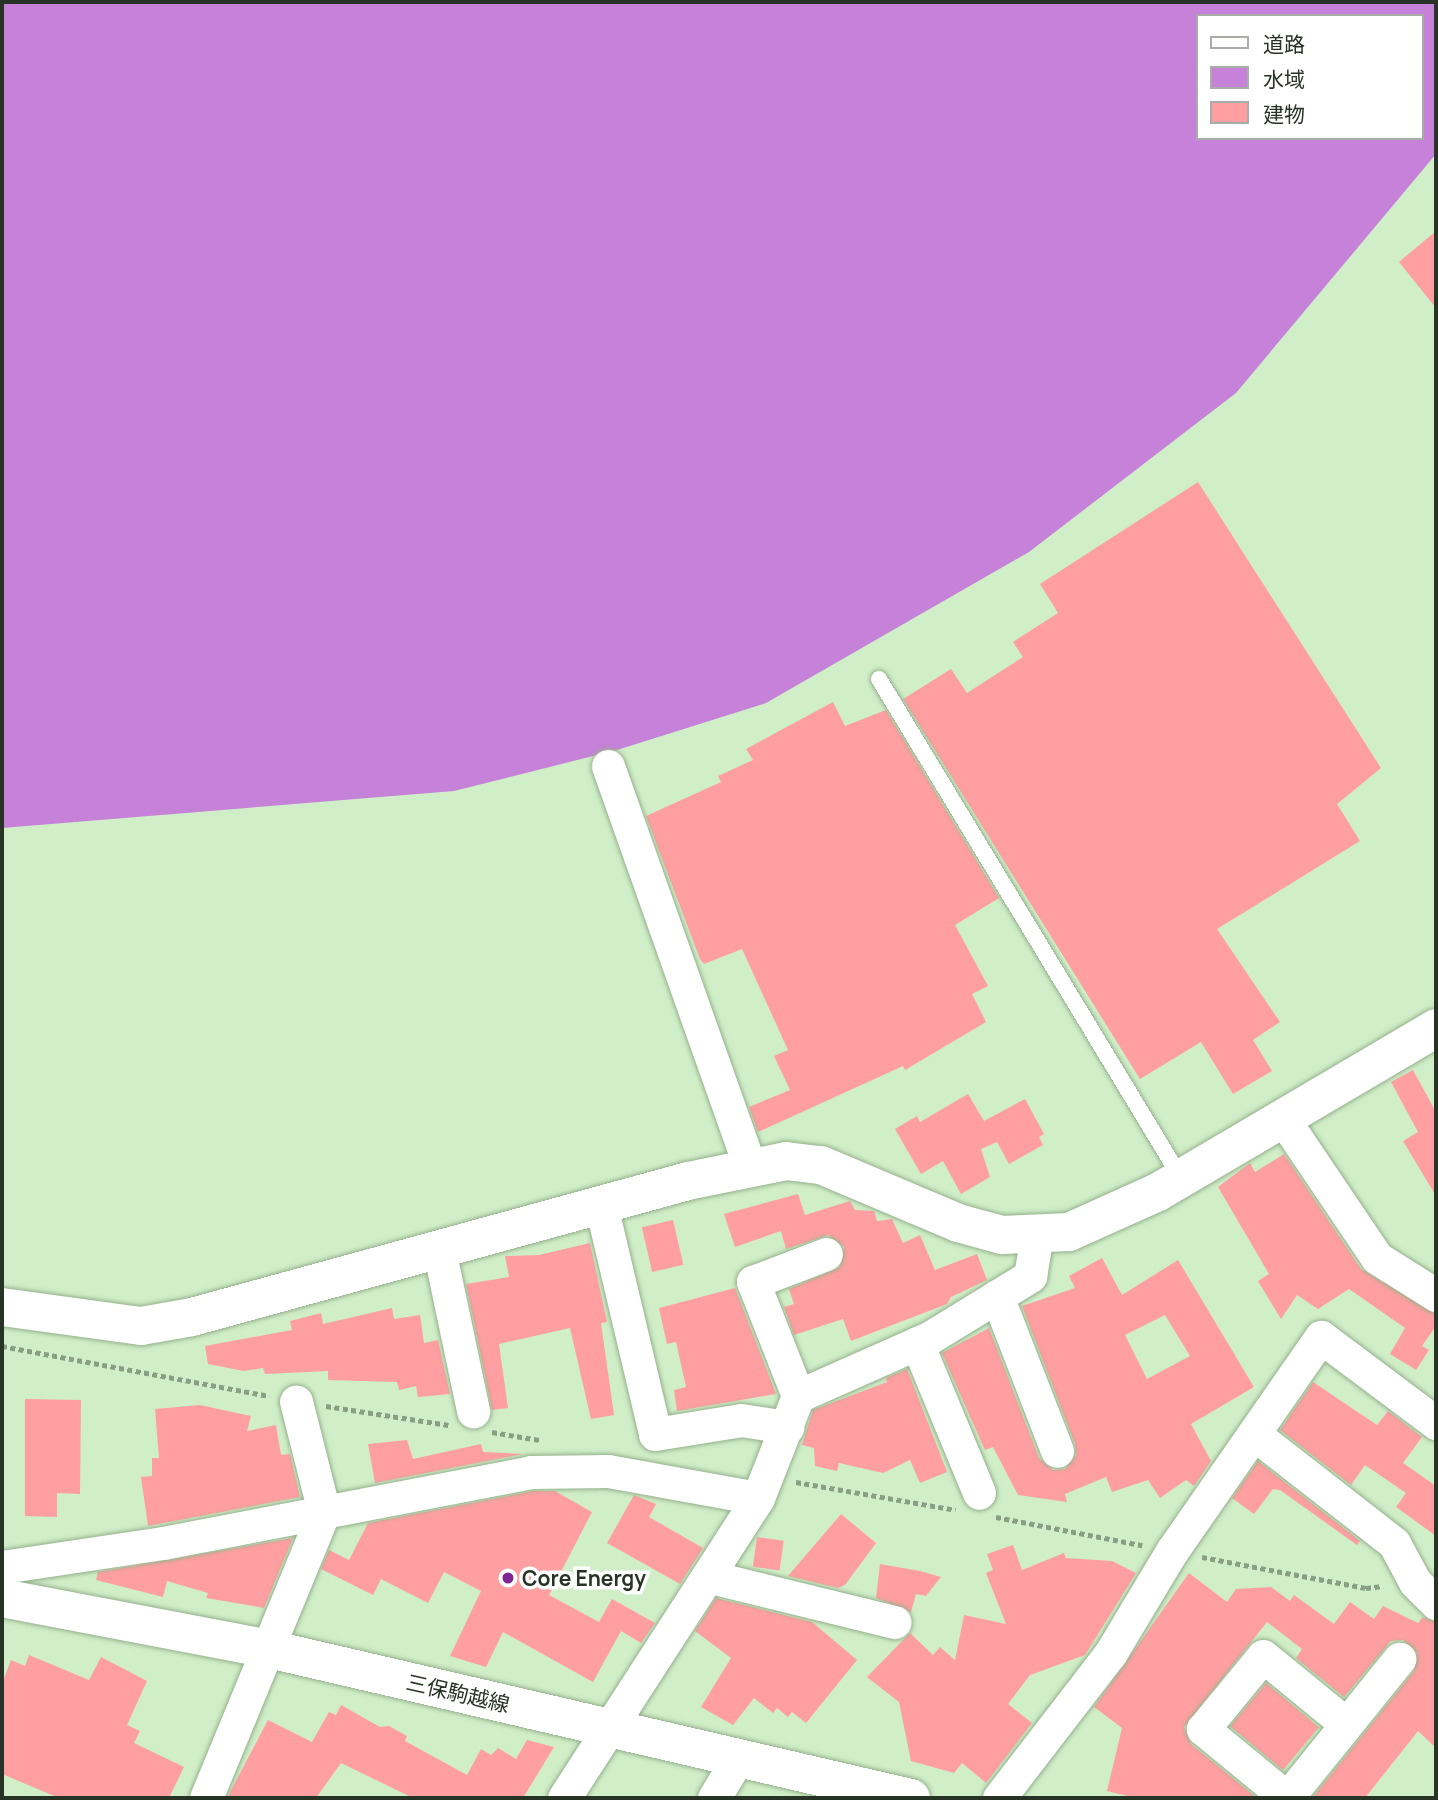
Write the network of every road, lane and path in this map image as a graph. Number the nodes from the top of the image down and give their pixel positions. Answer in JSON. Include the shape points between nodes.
{"nodes":[{"id":1,"x":879,"y":679,"type":"dead end"},
{"id":2,"x":608,"y":766,"type":"dead end"},
{"id":3,"x":1436,"y":1028,"type":"edge"},
{"id":4,"x":1282,"y":1116,"type":"junction"},
{"id":5,"x":750,"y":1167,"type":"junction"},
{"id":6,"x":1181,"y":1178,"type":"junction"},
{"id":7,"x":601,"y":1205,"type":"junction"},
{"id":8,"x":1037,"y":1235,"type":"junction"},
{"id":9,"x":439,"y":1250,"type":"junction"},
{"id":10,"x":826,"y":1254,"type":"dead end"},
{"id":11,"x":1436,"y":1295,"type":"edge"},
{"id":12,"x":997,"y":1296,"type":"junction"},
{"id":13,"x":2,"y":1307,"type":"edge"},
{"id":14,"x":917,"y":1343,"type":"junction"},
{"id":15,"x":2,"y":1346,"type":"edge"},
{"id":16,"x":798,"y":1396,"type":"junction"},
{"id":17,"x":296,"y":1401,"type":"junction"},
{"id":18,"x":472,"y":1423,"type":"junction"},
{"id":19,"x":1436,"y":1423,"type":"edge"},
{"id":20,"x":788,"y":1427,"type":"junction"},
{"id":21,"x":1254,"y":1434,"type":"junction"},
{"id":22,"x":553,"y":1442,"type":"dead end"},
{"id":23,"x":1057,"y":1451,"type":"dead end"},
{"id":24,"x":764,"y":1487,"type":"junction"},
{"id":25,"x":976,"y":1506,"type":"junction"},
{"id":26,"x":324,"y":1512,"type":"junction"},
{"id":27,"x":1172,"y":1551,"type":"junction"},
{"id":28,"x":2,"y":1567,"type":"edge"},
{"id":29,"x":709,"y":1577,"type":"junction"},
{"id":30,"x":1426,"y":1593,"type":"edge"},
{"id":31,"x":2,"y":1598,"type":"edge"},
{"id":32,"x":895,"y":1622,"type":"dead end"},
{"id":33,"x":268,"y":1649,"type":"junction"},
{"id":34,"x":1399,"y":1659,"type":"dead end"},
{"id":35,"x":1346,"y":1724,"type":"junction"},
{"id":36,"x":606,"y":1728,"type":"junction"},
{"id":37,"x":738,"y":1758,"type":"junction"},
{"id":38,"x":206,"y":1798,"type":"edge"},
{"id":39,"x":564,"y":1798,"type":"edge"},
{"id":40,"x":714,"y":1798,"type":"edge"},
{"id":41,"x":911,"y":1798,"type":"edge"},
{"id":42,"x":999,"y":1798,"type":"edge"},
{"id":43,"x":1287,"y":1798,"type":"edge"}],
"edges":[{"from":1,"to":6,"type":"lane"},
{"from":2,"to":5,"type":"street"},
{"from":3,"to":4,"type":"street"},
{"from":4,"to":6,"type":"street"},
{"from":4,"to":11,"type":"street","via":[[1377,1258]]},
{"from":5,"to":7,"type":"street"},
{"from":5,"to":8,"type":"street","via":[[786,1161],[821,1165],[958,1223],[1002,1235]]},
{"from":6,"to":8,"type":"street","via":[[1096,1224]]},
{"from":7,"to":9,"type":"street"},
{"from":7,"to":20,"type":"street","via":[[655,1434],[741,1420]]},
{"from":8,"to":12,"type":"street","via":[[1030,1276]]},
{"from":9,"to":13,"type":"street","via":[[141,1326]]},
{"from":9,"to":18,"type":"street"},
{"from":10,"to":16,"type":"street","via":[[753,1282]]},
{"from":12,"to":14,"type":"street"},
{"from":12,"to":23,"type":"street"},
{"from":14,"to":16,"type":"street"},
{"from":14,"to":25,"type":"street"},
{"from":15,"to":17,"type":"path"},
{"from":16,"to":20,"type":"street"},
{"from":17,"to":18,"type":"path"},
{"from":17,"to":26,"type":"street"},
{"from":18,"to":22,"type":"path"},
{"from":19,"to":21,"type":"street","via":[[1321,1337]]},
{"from":20,"to":24,"type":"street"},
{"from":21,"to":27,"type":"street"},
{"from":21,"to":30,"type":"street","via":[[1394,1543]]},
{"from":24,"to":25,"type":"path"},
{"from":24,"to":26,"type":"street","via":[[608,1471],[531,1472]]},
{"from":24,"to":29,"type":"street"},
{"from":25,"to":27,"type":"path"},
{"from":26,"to":28,"type":"street"},
{"from":26,"to":33,"type":"street"},
{"from":27,"to":30,"type":"path","via":[[1366,1588]]},
{"from":27,"to":42,"type":"street","via":[[1110,1654]]},
{"from":29,"to":32,"type":"street"},
{"from":29,"to":36,"type":"street"},
{"from":31,"to":33,"type":"street","name":"三保駒越線"},
{"from":33,"to":36,"type":"street","name":"三保駒越線"},
{"from":33,"to":38,"type":"street"},
{"from":34,"to":35,"type":"street"},
{"from":35,"to":43,"type":"street"},
{"from":35,"to":43,"type":"street","via":[[1263,1656],[1203,1729]]},
{"from":36,"to":37,"type":"street","name":"三保駒越線"},
{"from":36,"to":39,"type":"street"},
{"from":37,"to":40,"type":"street"},
{"from":37,"to":41,"type":"street","name":"三保駒越線"}]}
